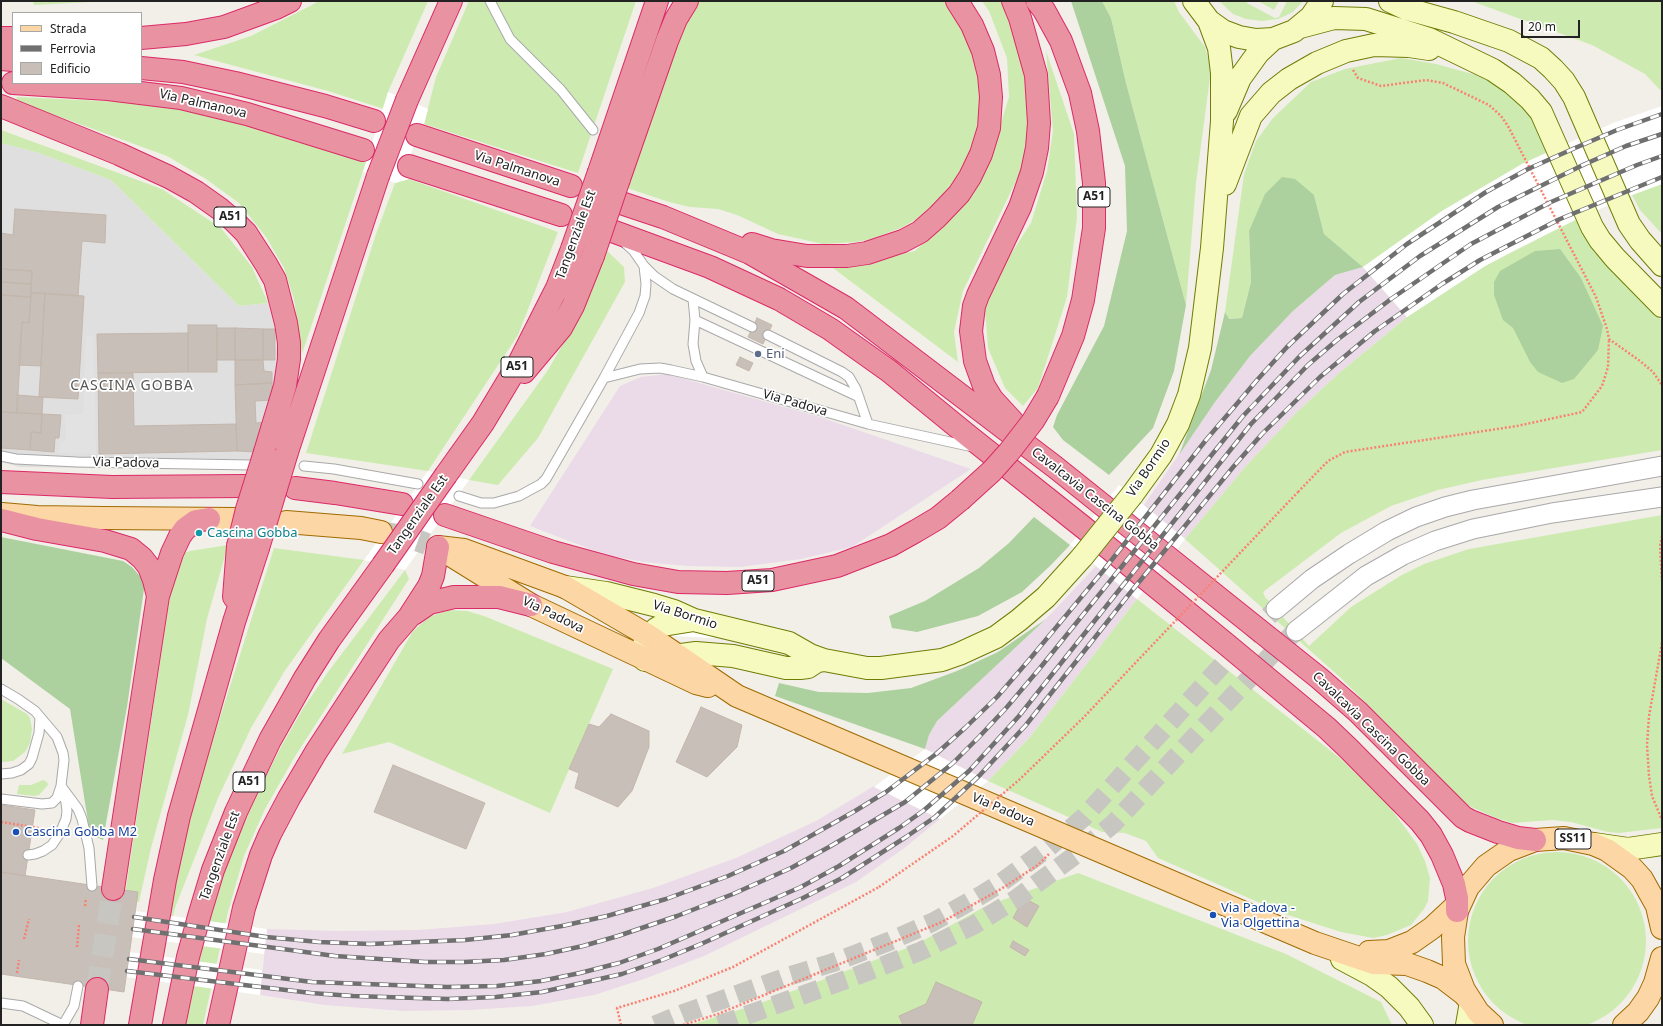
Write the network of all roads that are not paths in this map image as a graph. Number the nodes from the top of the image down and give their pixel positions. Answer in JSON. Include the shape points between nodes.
{"nodes":[{"id":1,"x":290,"y":1,"type":"edge"},
{"id":2,"x":451,"y":1,"type":"edge"},
{"id":3,"x":490,"y":1,"type":"edge"},
{"id":4,"x":657,"y":1,"type":"edge"},
{"id":5,"x":687,"y":1,"type":"edge"},
{"id":6,"x":956,"y":1,"type":"edge"},
{"id":7,"x":1013,"y":1,"type":"edge"},
{"id":8,"x":1037,"y":1,"type":"edge"},
{"id":9,"x":1194,"y":1,"type":"edge"},
{"id":10,"x":1322,"y":1,"type":"edge"},
{"id":11,"x":1390,"y":1,"type":"edge"},
{"id":12,"x":1209,"y":21,"type":"junction"},
{"id":13,"x":1300,"y":27,"type":"junction"},
{"id":14,"x":142,"y":38,"type":"edge"},
{"id":15,"x":1273,"y":39,"type":"junction"},
{"id":16,"x":1,"y":59,"type":"edge"},
{"id":17,"x":12,"y":60,"type":"edge"},
{"id":18,"x":1477,"y":62,"type":"junction"},
{"id":19,"x":142,"y":68,"type":"edge"},
{"id":20,"x":1,"y":82,"type":"edge"},
{"id":21,"x":12,"y":83,"type":"edge"},
{"id":22,"x":29,"y":84,"type":"edge"},
{"id":23,"x":1,"y":106,"type":"edge"},
{"id":24,"x":374,"y":121,"type":"dead end"},
{"id":25,"x":1222,"y":121,"type":"junction"},
{"id":26,"x":593,"y":130,"type":"dead end"},
{"id":27,"x":417,"y":136,"type":"dead end"},
{"id":28,"x":363,"y":150,"type":"dead end"},
{"id":29,"x":409,"y":166,"type":"dead end"},
{"id":30,"x":571,"y":186,"type":"dead end"},
{"id":31,"x":621,"y":203,"type":"dead end"},
{"id":32,"x":1216,"y":209,"type":"junction"},
{"id":33,"x":561,"y":215,"type":"dead end"},
{"id":34,"x":663,"y":217,"type":"junction"},
{"id":35,"x":612,"y":231,"type":"joint"},
{"id":36,"x":644,"y":266,"type":"junction"},
{"id":37,"x":1662,"y":266,"type":"edge"},
{"id":38,"x":693,"y":299,"type":"junction"},
{"id":39,"x":1662,"y":306,"type":"edge"},
{"id":40,"x":695,"y":320,"type":"junction"},
{"id":41,"x":752,"y":327,"type":"dead end"},
{"id":42,"x":768,"y":335,"type":"dead end"},
{"id":43,"x":703,"y":377,"type":"junction"},
{"id":44,"x":604,"y":378,"type":"junction"},
{"id":45,"x":507,"y":385,"type":"junction"},
{"id":46,"x":859,"y":397,"type":"junction"},
{"id":47,"x":868,"y":424,"type":"junction"},
{"id":48,"x":985,"y":450,"type":"junction"},
{"id":49,"x":1,"y":456,"type":"edge"},
{"id":50,"x":258,"y":458,"type":"junction"},
{"id":51,"x":304,"y":466,"type":"dead end"},
{"id":52,"x":1055,"y":466,"type":"junction"},
{"id":53,"x":1662,"y":466,"type":"edge"},
{"id":54,"x":1,"y":482,"type":"edge"},
{"id":55,"x":418,"y":484,"type":"dead end"},
{"id":56,"x":245,"y":486,"type":"dead end"},
{"id":57,"x":295,"y":488,"type":"dead end"},
{"id":58,"x":458,"y":496,"type":"dead end"},
{"id":59,"x":1662,"y":497,"type":"edge"},
{"id":60,"x":402,"y":504,"type":"dead end"},
{"id":61,"x":1,"y":514,"type":"edge"},
{"id":62,"x":446,"y":515,"type":"dead end"},
{"id":63,"x":209,"y":519,"type":"junction"},
{"id":64,"x":236,"y":519,"type":"dead end"},
{"id":65,"x":1,"y":520,"type":"edge"},
{"id":66,"x":286,"y":522,"type":"dead end"},
{"id":67,"x":381,"y":532,"type":"tunnel mouth"},
{"id":68,"x":432,"y":545,"type":"junction"},
{"id":69,"x":248,"y":547,"type":"junction"},
{"id":70,"x":565,"y":587,"type":"junction"},
{"id":71,"x":158,"y":596,"type":"junction"},
{"id":72,"x":531,"y":605,"type":"junction"},
{"id":73,"x":1276,"y":609,"type":"tunnel mouth"},
{"id":74,"x":409,"y":617,"type":"junction"},
{"id":75,"x":694,"y":620,"type":"junction"},
{"id":76,"x":1296,"y":631,"type":"tunnel mouth"},
{"id":77,"x":649,"y":636,"type":"junction"},
{"id":78,"x":676,"y":655,"type":"junction"},
{"id":79,"x":645,"y":660,"type":"junction"},
{"id":80,"x":824,"y":660,"type":"junction"},
{"id":81,"x":1,"y":689,"type":"edge"},
{"id":82,"x":730,"y":692,"type":"junction"},
{"id":83,"x":40,"y":717,"type":"junction"},
{"id":84,"x":1,"y":774,"type":"edge"},
{"id":85,"x":61,"y":786,"type":"junction"},
{"id":86,"x":1,"y":799,"type":"edge"},
{"id":87,"x":1535,"y":840,"type":"junction"},
{"id":88,"x":1593,"y":844,"type":"junction"},
{"id":89,"x":1662,"y":844,"type":"edge"},
{"id":90,"x":28,"y":855,"type":"dead end"},
{"id":91,"x":92,"y":886,"type":"dead end"},
{"id":92,"x":113,"y":888,"type":"tunnel mouth"},
{"id":93,"x":1459,"y":905,"type":"junction"},
{"id":94,"x":1662,"y":928,"type":"edge"},
{"id":95,"x":1315,"y":943,"type":"junction"},
{"id":96,"x":1338,"y":950,"type":"junction"},
{"id":97,"x":1662,"y":958,"type":"edge"},
{"id":98,"x":88,"y":987,"type":"joint"},
{"id":99,"x":1470,"y":1002,"type":"junction"},
{"id":100,"x":1,"y":1003,"type":"edge"},
{"id":101,"x":63,"y":1025,"type":"edge"},
{"id":102,"x":92,"y":1025,"type":"edge"},
{"id":103,"x":140,"y":1025,"type":"edge"},
{"id":104,"x":174,"y":1025,"type":"edge"},
{"id":105,"x":218,"y":1025,"type":"edge"},
{"id":106,"x":1422,"y":1025,"type":"edge"},
{"id":107,"x":1467,"y":1025,"type":"edge"},
{"id":108,"x":1492,"y":1025,"type":"edge"},
{"id":109,"x":1624,"y":1025,"type":"edge"}],
"edges":[{"from":1,"to":14,"type":"highway","via":[[224,27]]},
{"from":2,"to":69,"type":"highway","bridge":true,"via":[[378,176],[287,452]]},
{"from":3,"to":26,"type":"lane","via":[[510,39],[561,90]]},
{"from":4,"to":45,"type":"highway","name":"Tangenziale Est","number":"A51","bridge":true,"via":[[557,288]]},
{"from":5,"to":45,"type":"highway","bridge":true,"via":[[667,41],[593,256],[573,306],[561,328],[526,370]]},
{"from":6,"to":34,"type":"highway","via":[[972,25],[986,59],[991,90],[991,114],[981,154],[966,185],[953,202],[920,232],[903,241],[867,253],[807,256],[772,250]]},
{"from":7,"to":52,"type":"highway","via":[[1036,75],[1039,134],[1025,194],[974,306],[971,331],[975,361],[992,399]]},
{"from":8,"to":62,"type":"highway","number":"A51","bridge":true,"via":[[1061,41],[1080,93],[1088,131],[1094,183],[1094,228],[1083,300],[1073,336],[1048,396],[1009,452],[960,500],[938,518],[916,531],[875,552],[837,566],[772,580],[714,584],[660,580],[609,569],[542,549]]},
{"from":9,"to":12,"type":"main road"},
{"from":10,"to":13,"type":"main road"},
{"from":11,"to":37,"type":"main road","via":[[1407,9],[1502,38],[1526,48],[1554,68],[1574,97],[1629,224]]},
{"from":12,"to":15,"type":"main road","via":[[1239,38]]},
{"from":12,"to":25,"type":"main road","name":"Via Bormio","via":[[1219,48]]},
{"from":13,"to":15,"type":"main road"},
{"from":13,"to":18,"type":"main road","via":[[1334,18],[1366,19],[1429,39]]},
{"from":15,"to":25,"type":"main road","name":"Via Bormio","via":[[1258,53],[1240,78]]},
{"from":16,"to":17,"type":"highway"},
{"from":18,"to":32,"type":"main road","via":[[1439,50],[1374,45],[1346,51],[1317,63],[1271,93],[1251,116]]},
{"from":18,"to":39,"type":"main road","via":[[1512,83],[1536,106],[1547,124],[1600,240]]},
{"from":19,"to":24,"type":"highway","name":"Via Palmanova","via":[[183,72],[235,83]]},
{"from":20,"to":21,"type":"highway","name":"Via Palmanova"},
{"from":22,"to":28,"type":"highway","name":"Via Palmanova","via":[[108,89],[181,98],[254,116]]},
{"from":23,"to":50,"type":"highway","number":"A51","via":[[119,154],[175,180],[220,209],[246,233],[275,280],[289,343],[285,386]]},
{"from":25,"to":32,"type":"main road","name":"Via Bormio"},
{"from":27,"to":30,"type":"highway","name":"Via Palmanova"},
{"from":29,"to":33,"type":"highway"},
{"from":31,"to":34,"type":"highway","name":"Cavalcavia Cascina Gobba"},
{"from":32,"to":80,"type":"main road","name":"Via Bormio","bridge":true,"via":[[1195,371],[1178,424],[1148,475],[1084,556],[1046,597],[1019,620],[996,637],[959,654],[942,660],[881,668]]},
{"from":34,"to":52,"type":"highway","name":"Cavalcavia Cascina Gobba","via":[[750,253],[846,308]]},
{"from":35,"to":36,"type":"lane","via":[[634,250]]},
{"from":35,"to":48,"type":"highway","via":[[710,267],[779,299],[830,329],[889,371]]},
{"from":36,"to":38,"type":"lane","via":[[664,284]]},
{"from":36,"to":44,"type":"lane","via":[[645,296],[639,313]]},
{"from":38,"to":40,"type":"lane"},
{"from":38,"to":41,"type":"lane"},
{"from":40,"to":43,"type":"lane","via":[[693,344],[696,361]]},
{"from":40,"to":46,"type":"lane"},
{"from":42,"to":46,"type":"lane","via":[[842,372],[854,383]]},
{"from":43,"to":44,"type":"lane","name":"Via Padova","via":[[660,368],[640,369]]},
{"from":43,"to":47,"type":"lane","name":"Via Padova"},
{"from":44,"to":58,"type":"lane","via":[[541,484],[520,496],[494,503],[481,503]]},
{"from":45,"to":104,"type":"highway","name":"Tangenziale Est","number":"A51","bridge":true,"via":[[333,635],[270,740],[236,812],[213,870],[188,957]]},
{"from":46,"to":47,"type":"lane"},
{"from":47,"to":48,"type":"lane","name":"Via Padova"},
{"from":48,"to":93,"type":"highway","via":[[1275,684],[1360,759],[1431,835],[1454,884]]},
{"from":49,"to":50,"type":"lane","name":"Via Padova","via":[[77,462]]},
{"from":50,"to":69,"type":"highway","bridge":true,"via":[[247,509]]},
{"from":51,"to":55,"type":"lane","via":[[334,468]]},
{"from":52,"to":87,"type":"highway","name":"Cavalcavia Cascina Gobba","via":[[1319,678],[1363,717],[1463,817],[1498,832]]},
{"from":53,"to":73,"type":"street","via":[[1473,500],[1421,515],[1354,550],[1312,579]]},
{"from":54,"to":56,"type":"highway","via":[[49,486]]},
{"from":57,"to":60,"type":"highway"},
{"from":59,"to":76,"type":"street","via":[[1546,514],[1473,529],[1435,540],[1366,576]]},
{"from":61,"to":63,"type":"main road"},
{"from":63,"to":64,"type":"main road"},
{"from":63,"to":71,"type":"highway","via":[[196,521],[180,536]]},
{"from":65,"to":71,"type":"highway","via":[[105,541],[131,549],[149,568]]},
{"from":66,"to":67,"type":"main road"},
{"from":68,"to":70,"type":"main road","name":"Via Padova","via":[[464,550]]},
{"from":68,"to":72,"type":"main road","name":"Via Padova"},
{"from":68,"to":74,"type":"highway","via":[[433,576]]},
{"from":69,"to":103,"type":"highway","via":[[234,622],[174,836]]},
{"from":70,"to":75,"type":"main road","name":"Via Bormio","via":[[606,593],[654,605]]},
{"from":70,"to":77,"type":"main road","name":"Via Padova"},
{"from":71,"to":92,"type":"highway"},
{"from":72,"to":74,"type":"highway","via":[[499,598],[454,597],[429,603]]},
{"from":72,"to":79,"type":"main road","name":"Via Padova"},
{"from":74,"to":105,"type":"highway","via":[[389,640],[316,752],[273,827],[244,908]]},
{"from":75,"to":77,"type":"main road","via":[[663,624]]},
{"from":75,"to":80,"type":"main road","name":"Via Bormio","via":[[789,643]]},
{"from":77,"to":78,"type":"main road","name":"Via Padova"},
{"from":77,"to":79,"type":"main road","via":[[644,645]]},
{"from":78,"to":79,"type":"main road"},
{"from":78,"to":80,"type":"main road","via":[[696,653],[726,656],[786,668],[808,667]]},
{"from":78,"to":82,"type":"main road","name":"Via Padova"},
{"from":79,"to":82,"type":"main road","name":"Via Padova","via":[[696,683]]},
{"from":81,"to":83,"type":"lane","via":[[28,705]]},
{"from":82,"to":95,"type":"main road","name":"Via Padova"},
{"from":83,"to":84,"type":"lane","via":[[39,733],[29,764],[21,770]]},
{"from":83,"to":85,"type":"lane","via":[[57,737],[63,754]]},
{"from":85,"to":86,"type":"lane","via":[[57,798],[52,803]]},
{"from":85,"to":90,"type":"lane","via":[[67,811],[60,833],[52,845],[43,851]]},
{"from":85,"to":91,"type":"lane","via":[[82,819],[89,848]]},
{"from":87,"to":88,"type":"main road","number":"SS11","via":[[1564,838]]},
{"from":87,"to":93,"type":"main road","number":"SS11","via":[[1521,844],[1497,857],[1476,876]]},
{"from":88,"to":89,"type":"main road","via":[[1628,849]]},
{"from":88,"to":94,"type":"main road","number":"SS11","via":[[1620,858],[1642,879],[1656,906]]},
{"from":93,"to":96,"type":"main road","name":"Via Padova","via":[[1432,928],[1402,947],[1378,952]]},
{"from":93,"to":99,"type":"main road","number":"SS11","via":[[1452,937],[1454,964]]},
{"from":95,"to":96,"type":"main road","name":"Via Padova"},
{"from":95,"to":106,"type":"main road","via":[[1389,987]]},
{"from":96,"to":99,"type":"main road","name":"Via Padova","via":[[1374,963],[1401,963],[1419,967],[1443,978]]},
{"from":97,"to":109,"type":"main road","via":[[1648,998]]},
{"from":98,"to":101,"type":"lane"},
{"from":98,"to":102,"type":"highway"},
{"from":99,"to":107,"type":"main road"},
{"from":99,"to":108,"type":"main road","number":"SS11"},
{"from":100,"to":101,"type":"lane","via":[[23,1006]]}]}
